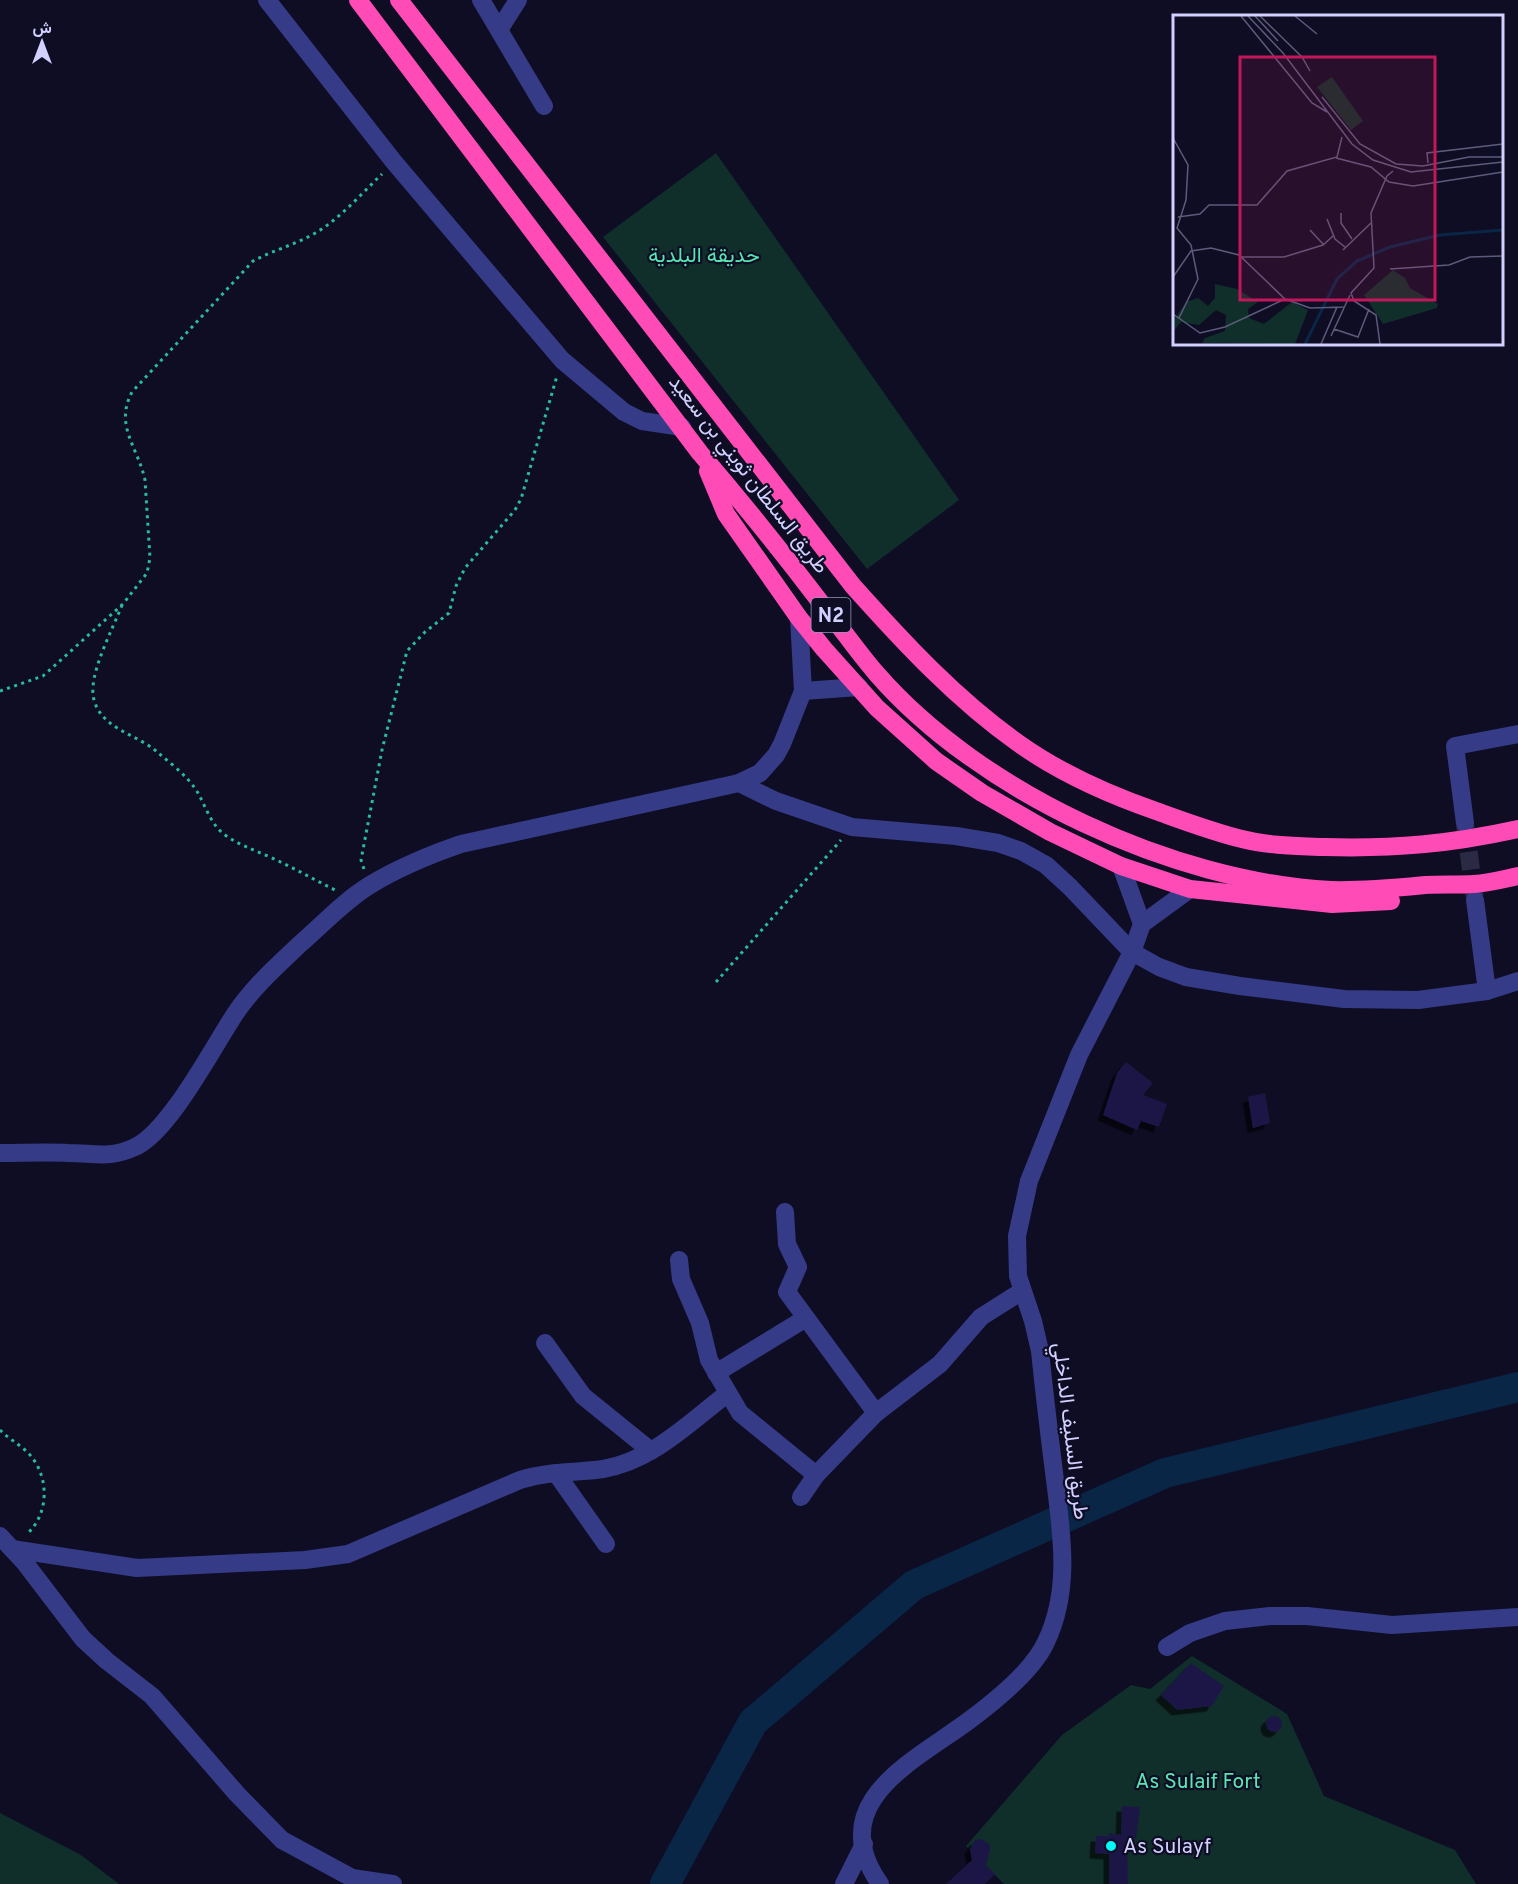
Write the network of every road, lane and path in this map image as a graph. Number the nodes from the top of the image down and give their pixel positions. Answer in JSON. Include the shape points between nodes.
{"nodes":[{"id":1,"x":267,"y":0,"type":"edge"},
{"id":2,"x":358,"y":0,"type":"edge"},
{"id":3,"x":399,"y":0,"type":"edge"},
{"id":4,"x":481,"y":0,"type":"edge"},
{"id":5,"x":518,"y":0,"type":"edge"},
{"id":6,"x":499,"y":30,"type":"junction"},
{"id":7,"x":544,"y":106,"type":"dead end"},
{"id":8,"x":394,"y":162,"type":"junction"},
{"id":9,"x":562,"y":360,"type":"junction"},
{"id":10,"x":682,"y":427,"type":"junction"},
{"id":11,"x":700,"y":453,"type":"junction"},
{"id":12,"x":123,"y":603,"type":"junction"},
{"id":13,"x":799,"y":618,"type":"junction"},
{"id":14,"x":859,"y":687,"type":"junction"},
{"id":15,"x":0,"y":691,"type":"edge"},
{"id":16,"x":803,"y":691,"type":"junction"},
{"id":17,"x":1518,"y":734,"type":"edge"},
{"id":18,"x":740,"y":783,"type":"junction"},
{"id":19,"x":1465,"y":823,"type":"tunnel mouth"},
{"id":20,"x":852,"y":827,"type":"junction"},
{"id":21,"x":1518,"y":829,"type":"edge"},
{"id":22,"x":1121,"y":866,"type":"junction"},
{"id":23,"x":1518,"y":876,"type":"edge"},
{"id":24,"x":369,"y":885,"type":"junction"},
{"id":25,"x":1190,"y":889,"type":"junction"},
{"id":26,"x":1476,"y":892,"type":"junction"},
{"id":27,"x":351,"y":899,"type":"junction"},
{"id":28,"x":1142,"y":924,"type":"junction"},
{"id":29,"x":1132,"y":952,"type":"junction"},
{"id":30,"x":1518,"y":981,"type":"edge"},
{"id":31,"x":716,"y":982,"type":"dead end"},
{"id":32,"x":1487,"y":991,"type":"junction"},
{"id":33,"x":0,"y":1153,"type":"edge"},
{"id":34,"x":785,"y":1212,"type":"dead end"},
{"id":35,"x":679,"y":1260,"type":"dead end"},
{"id":36,"x":1022,"y":1291,"type":"junction"},
{"id":37,"x":806,"y":1318,"type":"junction"},
{"id":38,"x":545,"y":1343,"type":"dead end"},
{"id":39,"x":716,"y":1373,"type":"junction"},
{"id":40,"x":728,"y":1393,"type":"junction"},
{"id":41,"x":876,"y":1413,"type":"junction"},
{"id":42,"x":0,"y":1430,"type":"edge"},
{"id":43,"x":651,"y":1451,"type":"junction"},
{"id":44,"x":556,"y":1473,"type":"junction"},
{"id":45,"x":816,"y":1475,"type":"junction"},
{"id":46,"x":801,"y":1497,"type":"dead end"},
{"id":47,"x":6,"y":1543,"type":"edge"},
{"id":48,"x":606,"y":1544,"type":"dead end"},
{"id":49,"x":1518,"y":1617,"type":"edge"},
{"id":50,"x":1167,"y":1647,"type":"dead end"},
{"id":51,"x":864,"y":1844,"type":"junction"},
{"id":52,"x":348,"y":1881,"type":"edge"},
{"id":53,"x":393,"y":1884,"type":"edge"},
{"id":54,"x":844,"y":1884,"type":"edge"},
{"id":55,"x":880,"y":1884,"type":"edge"}],
"edges":[{"from":1,"to":8,"type":"street"},
{"from":2,"to":10,"type":"highway","name":"طريق السلطان ثويني بن سعيد","number":"N2"},
{"from":3,"to":21,"type":"highway","name":"طريق السلطان ثويني بن سعيد","number":"N2","via":[[853,586],[907,647],[981,715],[1018,743],[1062,772],[1121,799],[1244,840],[1378,848],[1437,844]]},
{"from":4,"to":6,"type":"street"},
{"from":5,"to":6,"type":"street"},
{"from":6,"to":7,"type":"street"},
{"from":8,"to":9,"type":"street"},
{"from":8,"to":12,"type":"path","via":[[314,234],[253,261],[132,393],[126,403],[125,424],[145,480],[150,558],[147,573]]},
{"from":9,"to":10,"type":"street","via":[[624,412],[642,421]]},
{"from":9,"to":24,"type":"path","via":[[521,499],[465,568],[449,613],[407,651],[382,750],[361,860]]},
{"from":10,"to":11,"type":"highway","name":"طريق السلطان ثويني بن سعيد","number":"N2"},
{"from":11,"to":13,"type":"highway","via":[[726,514]]},
{"from":11,"to":26,"type":"highway","name":"طريق السلطان ثويني بن سعيد","number":"N2","via":[[877,674],[957,748],[1034,799],[1150,850],[1236,876],[1330,890],[1427,885]]},
{"from":12,"to":15,"type":"path","via":[[43,676]]},
{"from":12,"to":27,"type":"path","via":[[94,679],[93,698],[102,715],[154,749],[184,776],[222,833]]},
{"from":13,"to":14,"type":"highway"},
{"from":13,"to":16,"type":"street"},
{"from":14,"to":16,"type":"street"},
{"from":14,"to":22,"type":"highway","via":[[936,762],[1050,832]]},
{"from":16,"to":18,"type":"street","via":[[776,755],[760,773]]},
{"from":17,"to":19,"type":"street","via":[[1455,746]]},
{"from":18,"to":20,"type":"street","via":[[776,801]]},
{"from":18,"to":24,"type":"street","via":[[461,844]]},
{"from":20,"to":29,"type":"street","via":[[956,836],[1021,850],[1046,865],[1070,887]]},
{"from":20,"to":31,"type":"path"},
{"from":22,"to":25,"type":"highway"},
{"from":22,"to":28,"type":"street"},
{"from":23,"to":26,"type":"highway","name":"طريق السلطان ثويني بن سعيد","number":"N2"},
{"from":24,"to":27,"type":"street"},
{"from":25,"to":26,"type":"highway","via":[[1332,904]]},
{"from":25,"to":28,"type":"street"},
{"from":26,"to":32,"type":"street"},
{"from":27,"to":33,"type":"street","via":[[272,969],[250,994],[181,1099],[158,1129],[138,1146],[103,1156]]},
{"from":28,"to":29,"type":"street","name":"طريق السليف الداخلي"},
{"from":29,"to":32,"type":"street","via":[[1186,977],[1344,999],[1418,1000]]},
{"from":29,"to":36,"type":"street","name":"طريق السليف الداخلي","via":[[1079,1055],[1029,1181],[1017,1236]]},
{"from":30,"to":32,"type":"street"},
{"from":34,"to":37,"type":"street","via":[[787,1244],[798,1267],[787,1292]]},
{"from":35,"to":39,"type":"street","via":[[681,1279]]},
{"from":36,"to":41,"type":"street","via":[[981,1317],[940,1364]]},
{"from":36,"to":51,"type":"street","name":"طريق السليف الداخلي","via":[[1040,1351],[1064,1557],[1057,1612],[1047,1642],[1033,1665],[972,1719],[904,1765],[879,1789],[865,1819]]},
{"from":37,"to":39,"type":"street"},
{"from":37,"to":41,"type":"street"},
{"from":38,"to":43,"type":"street","via":[[583,1396]]},
{"from":39,"to":40,"type":"street"},
{"from":40,"to":43,"type":"street"},
{"from":40,"to":45,"type":"street","via":[[740,1413]]},
{"from":41,"to":45,"type":"street"},
{"from":42,"to":47,"type":"path","via":[[39,1467],[45,1488],[43,1507],[34,1528]]},
{"from":43,"to":44,"type":"street","via":[[604,1469]]},
{"from":44,"to":47,"type":"street","via":[[520,1480],[348,1554],[305,1560],[137,1568]]},
{"from":44,"to":48,"type":"street"},
{"from":45,"to":46,"type":"street"},
{"from":47,"to":52,"type":"street","via":[[83,1639],[152,1696],[282,1840]]},
{"from":49,"to":50,"type":"street","via":[[1392,1625],[1270,1616],[1225,1621],[1190,1633]]},
{"from":51,"to":54,"type":"street"},
{"from":51,"to":55,"type":"street","name":"طريق السليف الداخلي","via":[[871,1871]]},
{"from":52,"to":53,"type":"street"}]}
